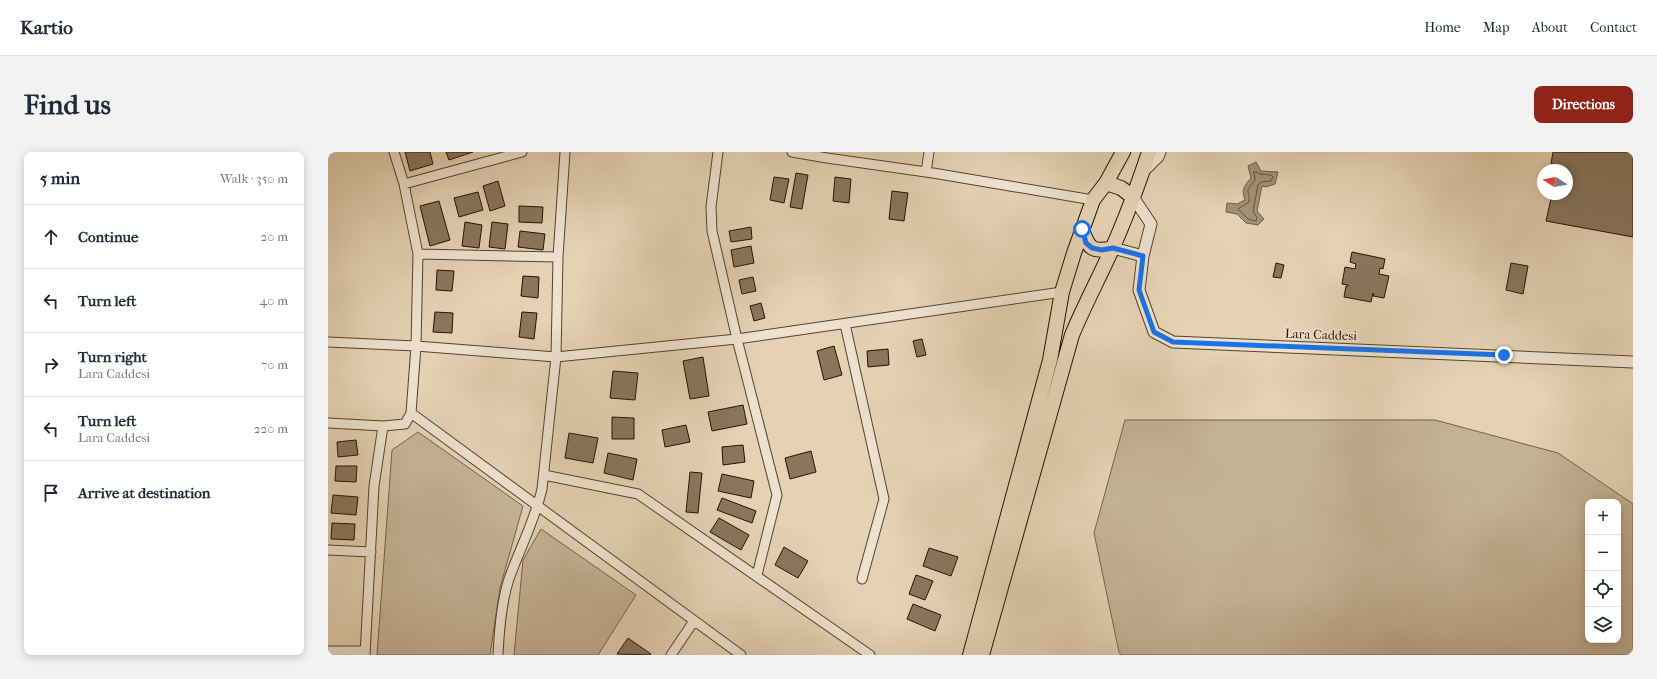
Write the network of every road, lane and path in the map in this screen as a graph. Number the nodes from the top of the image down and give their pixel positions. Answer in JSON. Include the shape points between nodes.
{"nodes":[{"id":1,"x":394,"y":152,"type":"edge"},
{"id":2,"x":522,"y":152,"type":"edge"},
{"id":3,"x":565,"y":152,"type":"edge"},
{"id":4,"x":718,"y":152,"type":"edge"},
{"id":5,"x":792,"y":152,"type":"edge"},
{"id":6,"x":929,"y":152,"type":"edge"},
{"id":7,"x":1123,"y":152,"type":"edge"},
{"id":8,"x":1149,"y":152,"type":"edge"},
{"id":9,"x":1161,"y":152,"type":"edge"},
{"id":10,"x":926,"y":172,"type":"junction"},
{"id":11,"x":1141,"y":175,"type":"junction"},
{"id":12,"x":1106,"y":183,"type":"junction"},
{"id":13,"x":404,"y":184,"type":"junction"},
{"id":14,"x":1133,"y":197,"type":"junction"},
{"id":15,"x":1093,"y":200,"type":"junction"},
{"id":16,"x":1082,"y":229,"type":"junction"},
{"id":17,"x":1113,"y":248,"type":"junction"},
{"id":18,"x":418,"y":254,"type":"junction"},
{"id":19,"x":1143,"y":256,"type":"junction"},
{"id":20,"x":558,"y":257,"type":"junction"},
{"id":21,"x":1062,"y":292,"type":"junction"},
{"id":22,"x":845,"y":324,"type":"junction"},
{"id":23,"x":737,"y":339,"type":"junction"},
{"id":24,"x":328,"y":342,"type":"edge"},
{"id":25,"x":416,"y":346,"type":"junction"},
{"id":26,"x":556,"y":356,"type":"junction"},
{"id":27,"x":1633,"y":362,"type":"edge"},
{"id":28,"x":411,"y":413,"type":"junction"},
{"id":29,"x":328,"y":423,"type":"edge"},
{"id":30,"x":383,"y":426,"type":"junction"},
{"id":31,"x":544,"y":475,"type":"junction"},
{"id":32,"x":538,"y":506,"type":"junction"},
{"id":33,"x":328,"y":550,"type":"edge"},
{"id":34,"x":371,"y":552,"type":"junction"},
{"id":35,"x":756,"y":575,"type":"junction"},
{"id":36,"x":862,"y":579,"type":"dead end"},
{"id":37,"x":694,"y":621,"type":"junction"},
{"id":38,"x":328,"y":651,"type":"edge"},
{"id":39,"x":365,"y":653,"type":"edge"},
{"id":40,"x":973,"y":653,"type":"edge"},
{"id":41,"x":498,"y":655,"type":"edge"},
{"id":42,"x":671,"y":655,"type":"edge"},
{"id":43,"x":741,"y":655,"type":"edge"},
{"id":44,"x":870,"y":655,"type":"edge"}],
"edges":[{"from":1,"to":13,"type":"street"},
{"from":2,"to":13,"type":"street"},
{"from":3,"to":20,"type":"street"},
{"from":4,"to":23,"type":"street","via":[[711,207],[712,231]]},
{"from":5,"to":10,"type":"street"},
{"from":6,"to":10,"type":"street"},
{"from":7,"to":12,"type":"main road"},
{"from":8,"to":11,"type":"main road"},
{"from":9,"to":11,"type":"street"},
{"from":10,"to":15,"type":"street"},
{"from":11,"to":14,"type":"main road"},
{"from":12,"to":14,"type":"main road","via":[[1121,188]]},
{"from":12,"to":15,"type":"main road"},
{"from":13,"to":18,"type":"street"},
{"from":14,"to":17,"type":"main road"},
{"from":14,"to":19,"type":"street","name":"Lara Caddesi","via":[[1151,224]]},
{"from":15,"to":16,"type":"main road"},
{"from":16,"to":17,"type":"main road","via":[[1086,243],[1092,248]]},
{"from":16,"to":21,"type":"main road"},
{"from":17,"to":19,"type":"street"},
{"from":17,"to":40,"type":"main road","via":[[1072,335]]},
{"from":18,"to":20,"type":"street"},
{"from":18,"to":25,"type":"street"},
{"from":19,"to":27,"type":"street","name":"Lara Caddesi","via":[[1139,290],[1154,332],[1173,342]]},
{"from":20,"to":26,"type":"street"},
{"from":21,"to":22,"type":"street"},
{"from":21,"to":40,"type":"main road","via":[[1050,360]]},
{"from":22,"to":23,"type":"street"},
{"from":22,"to":36,"type":"street","via":[[884,499]]},
{"from":23,"to":26,"type":"street"},
{"from":23,"to":35,"type":"street","via":[[777,495]]},
{"from":24,"to":25,"type":"street"},
{"from":25,"to":26,"type":"street"},
{"from":25,"to":28,"type":"street"},
{"from":26,"to":31,"type":"street"},
{"from":28,"to":30,"type":"street","via":[[405,424]]},
{"from":28,"to":32,"type":"street"},
{"from":29,"to":30,"type":"street"},
{"from":30,"to":34,"type":"street","via":[[374,486]]},
{"from":31,"to":32,"type":"street"},
{"from":31,"to":35,"type":"street","via":[[638,494]]},
{"from":32,"to":37,"type":"street"},
{"from":32,"to":41,"type":"street","via":[[509,580]]},
{"from":33,"to":34,"type":"street"},
{"from":34,"to":39,"type":"street"},
{"from":35,"to":44,"type":"street"},
{"from":37,"to":42,"type":"street"},
{"from":37,"to":43,"type":"street"},
{"from":38,"to":39,"type":"street"}]}
